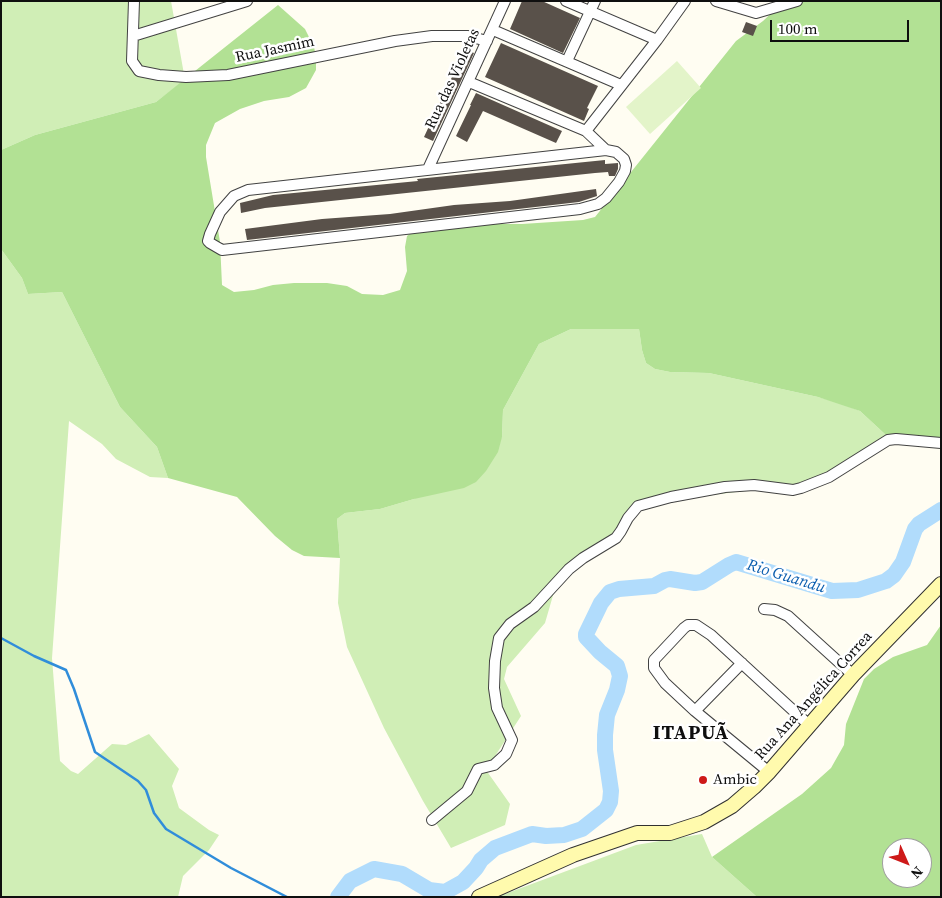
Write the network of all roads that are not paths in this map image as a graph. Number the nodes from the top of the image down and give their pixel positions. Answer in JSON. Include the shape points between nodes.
{"nodes":[{"id":1,"x":134,"y":1,"type":"edge"},
{"id":2,"x":247,"y":1,"type":"edge"},
{"id":3,"x":505,"y":1,"type":"edge"},
{"id":4,"x":566,"y":1,"type":"edge"},
{"id":5,"x":595,"y":1,"type":"edge"},
{"id":6,"x":685,"y":1,"type":"edge"},
{"id":7,"x":716,"y":1,"type":"edge"},
{"id":8,"x":797,"y":1,"type":"edge"},
{"id":9,"x":590,"y":11,"type":"junction"},
{"id":10,"x":493,"y":30,"type":"junction"},
{"id":11,"x":133,"y":36,"type":"junction"},
{"id":12,"x":657,"y":40,"type":"junction"},
{"id":13,"x":487,"y":41,"type":"junction"},
{"id":14,"x":567,"y":61,"type":"junction"},
{"id":15,"x":468,"y":82,"type":"junction"},
{"id":16,"x":621,"y":85,"type":"junction"},
{"id":17,"x":586,"y":131,"type":"junction"},
{"id":18,"x":606,"y":150,"type":"junction"},
{"id":19,"x":428,"y":169,"type":"junction"},
{"id":20,"x":941,"y":443,"type":"edge"},
{"id":21,"x":941,"y":584,"type":"edge"},
{"id":22,"x":764,"y":608,"type":"dead end"},
{"id":23,"x":742,"y":663,"type":"junction"},
{"id":24,"x":853,"y":675,"type":"junction"},
{"id":25,"x":695,"y":711,"type":"junction"},
{"id":26,"x":809,"y":725,"type":"junction"},
{"id":27,"x":769,"y":772,"type":"junction"},
{"id":28,"x":432,"y":820,"type":"dead end"},
{"id":29,"x":479,"y":897,"type":"edge"}],
"edges":[{"from":1,"to":11,"type":"street","name":"Rua Jasmim"},
{"from":2,"to":11,"type":"street"},
{"from":3,"to":10,"type":"street","name":"Rua das Violetas"},
{"from":4,"to":9,"type":"street"},
{"from":5,"to":9,"type":"street"},
{"from":6,"to":12,"type":"street"},
{"from":7,"to":8,"type":"street","via":[[756,13]]},
{"from":9,"to":12,"type":"street"},
{"from":9,"to":14,"type":"street"},
{"from":10,"to":13,"type":"street","name":"Rua das Violetas"},
{"from":10,"to":14,"type":"street"},
{"from":11,"to":13,"type":"street","name":"Rua Jasmim","via":[[132,60],[139,72],[186,77],[228,75],[432,36],[468,36]]},
{"from":12,"to":16,"type":"street"},
{"from":13,"to":15,"type":"street","name":"Rua das Violetas"},
{"from":14,"to":16,"type":"street"},
{"from":15,"to":17,"type":"street"},
{"from":15,"to":19,"type":"street","name":"Rua das Violetas"},
{"from":16,"to":17,"type":"street"},
{"from":17,"to":18,"type":"street"},
{"from":18,"to":19,"type":"street"},
{"from":18,"to":19,"type":"street","via":[[621,155],[625,171],[606,198],[592,207],[222,250],[208,240],[220,212],[241,192]]},
{"from":20,"to":28,"type":"street","via":[[888,440],[829,477],[793,490],[754,485],[725,487],[638,506],[616,538],[569,569],[499,638],[494,661],[494,688],[497,708],[512,740],[506,754],[494,765],[478,769],[467,791]]},
{"from":21,"to":24,"type":"street","name":"Rua Ana Angélica Correa"},
{"from":22,"to":24,"type":"street","via":[[788,616]]},
{"from":23,"to":25,"type":"street"},
{"from":23,"to":25,"type":"street","via":[[700,627],[692,624],[684,628],[653,665],[665,683]]},
{"from":23,"to":26,"type":"street"},
{"from":24,"to":26,"type":"street","name":"Rua Ana Angélica Correa"},
{"from":25,"to":27,"type":"street"},
{"from":26,"to":27,"type":"street","name":"Rua Ana Angélica Correa"},
{"from":27,"to":29,"type":"street","name":"Rua Ana Angélica Correa","via":[[732,806],[704,822],[670,834],[637,833],[573,855]]}]}
